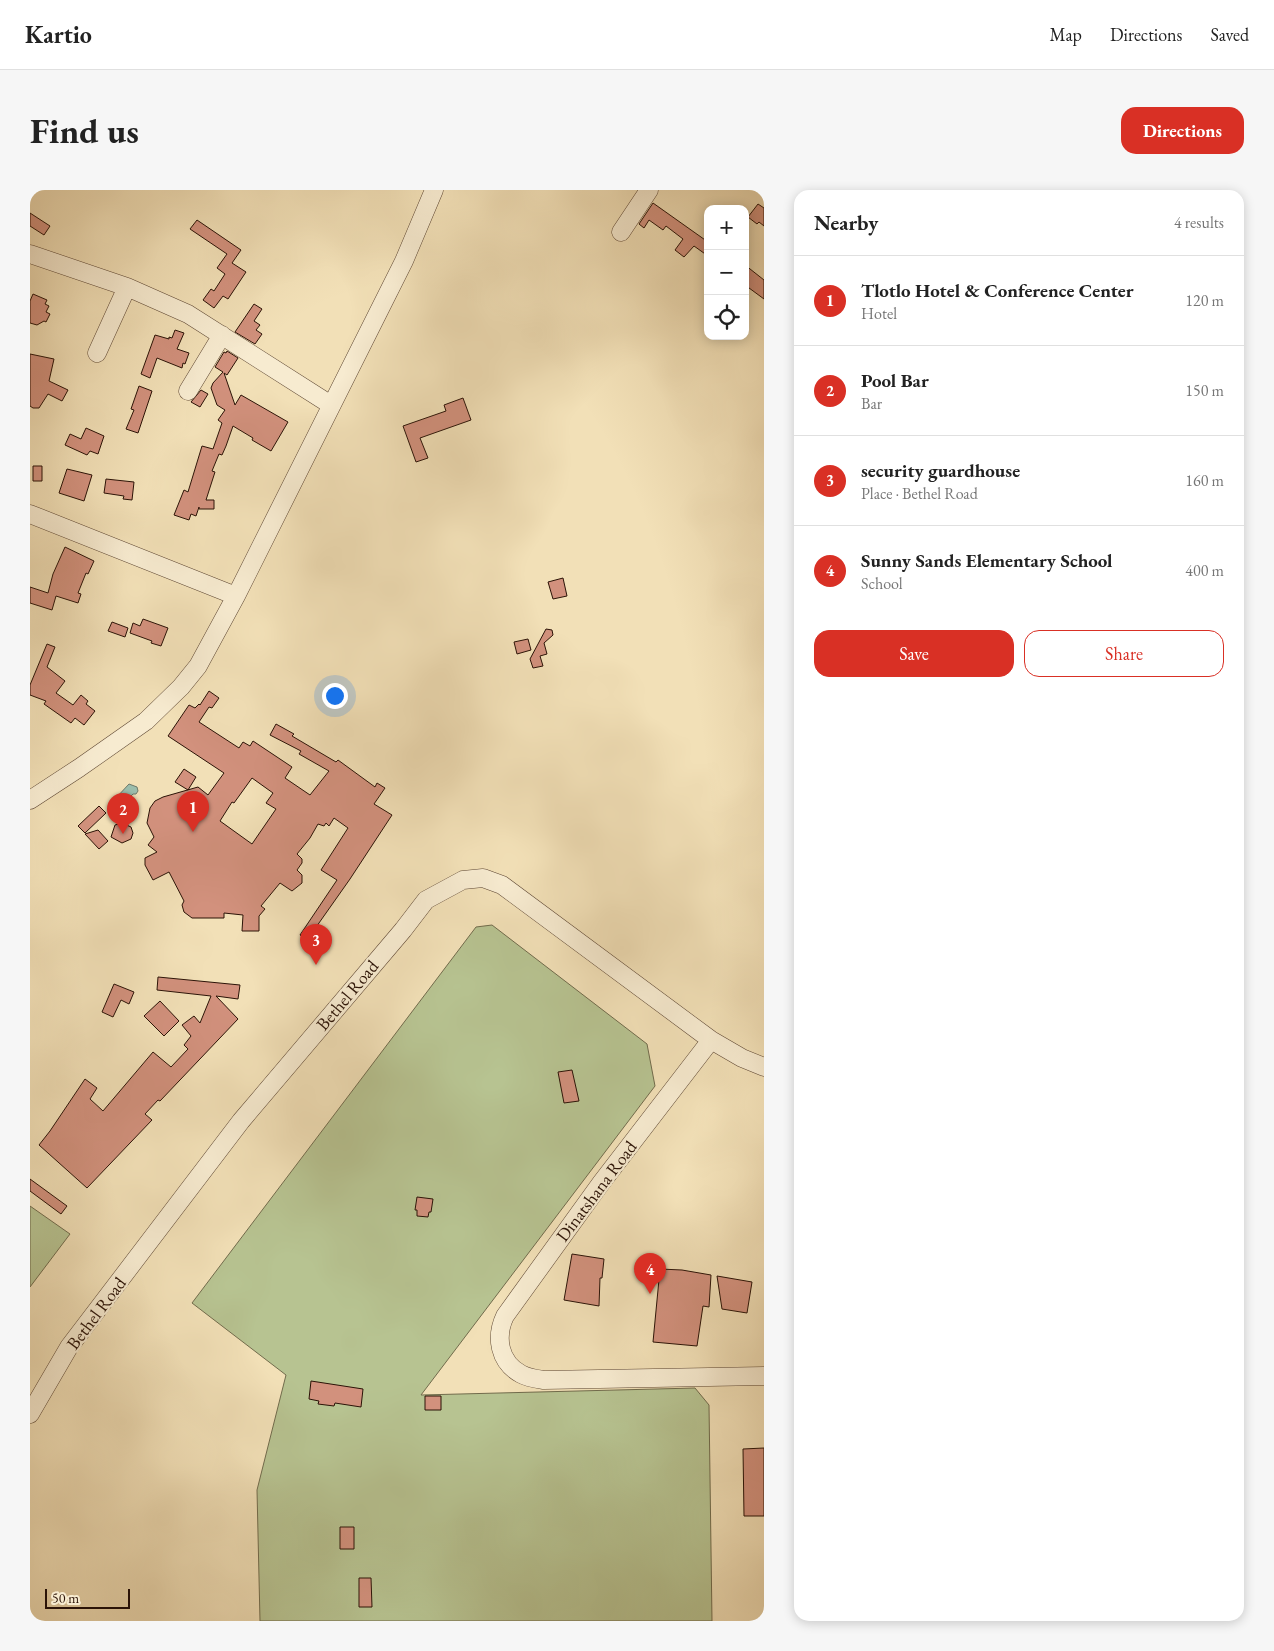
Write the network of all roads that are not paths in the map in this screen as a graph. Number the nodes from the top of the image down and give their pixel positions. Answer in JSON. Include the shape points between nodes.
{"nodes":[{"id":1,"x":434,"y":190,"type":"edge"},
{"id":2,"x":649,"y":190,"type":"edge"},
{"id":3,"x":621,"y":232,"type":"dead end"},
{"id":4,"x":30,"y":254,"type":"edge"},
{"id":5,"x":127,"y":288,"type":"junction"},
{"id":6,"x":222,"y":335,"type":"junction"},
{"id":7,"x":97,"y":353,"type":"dead end"},
{"id":8,"x":188,"y":391,"type":"dead end"},
{"id":9,"x":331,"y":405,"type":"junction"},
{"id":10,"x":30,"y":514,"type":"edge"},
{"id":11,"x":236,"y":596,"type":"junction"},
{"id":12,"x":30,"y":800,"type":"edge"},
{"id":13,"x":711,"y":1040,"type":"junction"},
{"id":14,"x":764,"y":1067,"type":"edge"},
{"id":15,"x":764,"y":1376,"type":"edge"},
{"id":16,"x":30,"y":1414,"type":"edge"}],
"edges":[{"from":1,"to":9,"type":"street","via":[[404,261]]},
{"from":2,"to":3,"type":"street"},
{"from":4,"to":5,"type":"street"},
{"from":5,"to":6,"type":"street","via":[[188,314]]},
{"from":5,"to":7,"type":"street"},
{"from":6,"to":8,"type":"street"},
{"from":6,"to":9,"type":"street"},
{"from":9,"to":11,"type":"street"},
{"from":10,"to":11,"type":"street"},
{"from":11,"to":12,"type":"street","via":[[198,666],[181,687],[146,721]]},
{"from":13,"to":14,"type":"street","name":"Bethel Road"},
{"from":13,"to":15,"type":"street","name":"Dinatshana Road","via":[[601,1183],[505,1316],[500,1327],[501,1351],[508,1363],[522,1375],[544,1380]]},
{"from":13,"to":16,"type":"street","name":"Bethel Road","via":[[502,886],[483,878],[463,880],[448,887],[426,900],[241,1121],[69,1347]]}]}
